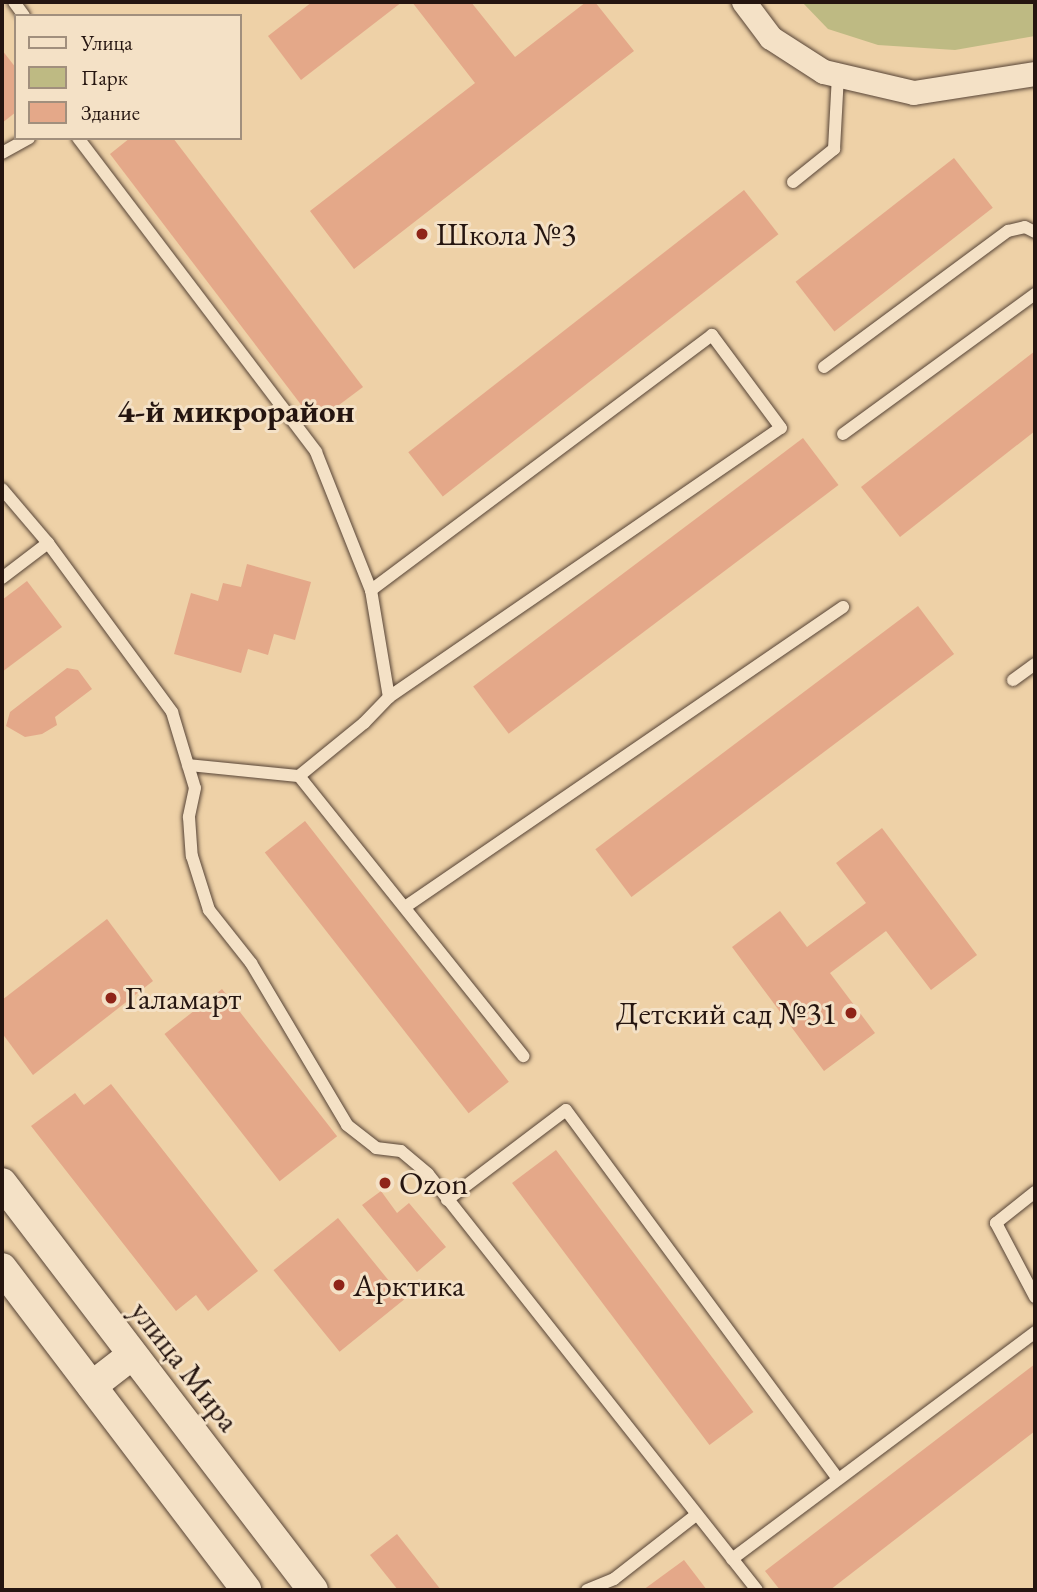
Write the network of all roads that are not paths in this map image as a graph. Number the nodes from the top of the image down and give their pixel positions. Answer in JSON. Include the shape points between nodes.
{"nodes":[{"id":1,"x":744,"y":2,"type":"edge"},
{"id":2,"x":1035,"y":74,"type":"edge"},
{"id":3,"x":838,"y":75,"type":"junction"},
{"id":4,"x":25,"y":140,"type":"edge"},
{"id":5,"x":80,"y":140,"type":"edge"},
{"id":6,"x":2,"y":153,"type":"edge"},
{"id":7,"x":793,"y":182,"type":"dead end"},
{"id":8,"x":1035,"y":232,"type":"edge"},
{"id":9,"x":1035,"y":294,"type":"edge"},
{"id":10,"x":824,"y":367,"type":"dead end"},
{"id":11,"x":843,"y":435,"type":"dead end"},
{"id":12,"x":2,"y":489,"type":"edge"},
{"id":13,"x":48,"y":543,"type":"junction"},
{"id":14,"x":2,"y":578,"type":"edge"},
{"id":15,"x":371,"y":590,"type":"junction"},
{"id":16,"x":842,"y":607,"type":"dead end"},
{"id":17,"x":1035,"y":664,"type":"edge"},
{"id":18,"x":1013,"y":680,"type":"dead end"},
{"id":19,"x":389,"y":697,"type":"junction"},
{"id":20,"x":188,"y":765,"type":"junction"},
{"id":21,"x":299,"y":776,"type":"junction"},
{"id":22,"x":405,"y":907,"type":"junction"},
{"id":23,"x":523,"y":1056,"type":"dead end"},
{"id":24,"x":2,"y":1183,"type":"edge"},
{"id":25,"x":1035,"y":1192,"type":"edge"},
{"id":26,"x":447,"y":1200,"type":"junction"},
{"id":27,"x":2,"y":1268,"type":"edge"},
{"id":28,"x":1035,"y":1297,"type":"edge"},
{"id":29,"x":1035,"y":1332,"type":"edge"},
{"id":30,"x":132,"y":1355,"type":"junction"},
{"id":31,"x":92,"y":1386,"type":"junction"},
{"id":32,"x":838,"y":1479,"type":"junction"},
{"id":33,"x":696,"y":1515,"type":"junction"},
{"id":34,"x":732,"y":1559,"type":"junction"},
{"id":35,"x":246,"y":1590,"type":"edge"},
{"id":36,"x":313,"y":1590,"type":"edge"},
{"id":37,"x":587,"y":1590,"type":"edge"},
{"id":38,"x":757,"y":1590,"type":"edge"}],
"edges":[{"from":1,"to":3,"type":"street","via":[[771,38],[824,72]]},
{"from":2,"to":3,"type":"street","via":[[914,93]]},
{"from":3,"to":7,"type":"lane","via":[[834,149]]},
{"from":4,"to":6,"type":"lane"},
{"from":5,"to":15,"type":"lane","via":[[316,452]]},
{"from":8,"to":10,"type":"lane","via":[[1025,227],[1008,232]]},
{"from":9,"to":11,"type":"lane"},
{"from":12,"to":13,"type":"lane"},
{"from":13,"to":14,"type":"lane"},
{"from":13,"to":20,"type":"lane","via":[[172,712]]},
{"from":15,"to":19,"type":"lane"},
{"from":15,"to":19,"type":"lane","via":[[712,335],[781,428]]},
{"from":16,"to":22,"type":"lane"},
{"from":17,"to":18,"type":"lane"},
{"from":19,"to":21,"type":"lane"},
{"from":20,"to":21,"type":"lane"},
{"from":20,"to":26,"type":"lane","via":[[195,789],[189,817],[192,856],[209,910],[251,963],[347,1125],[376,1149],[401,1151],[428,1174]]},
{"from":21,"to":22,"type":"lane"},
{"from":22,"to":23,"type":"lane"},
{"from":24,"to":30,"type":"street","name":"улица Мира"},
{"from":25,"to":28,"type":"lane","via":[[996,1223]]},
{"from":26,"to":32,"type":"lane","via":[[566,1110]]},
{"from":26,"to":33,"type":"lane"},
{"from":27,"to":31,"type":"street"},
{"from":29,"to":32,"type":"lane"},
{"from":30,"to":31,"type":"street"},
{"from":30,"to":36,"type":"street","name":"улица Мира"},
{"from":31,"to":35,"type":"street"},
{"from":32,"to":34,"type":"lane"},
{"from":33,"to":34,"type":"lane"},
{"from":33,"to":37,"type":"lane","via":[[614,1579]]},
{"from":34,"to":38,"type":"lane"}]}
